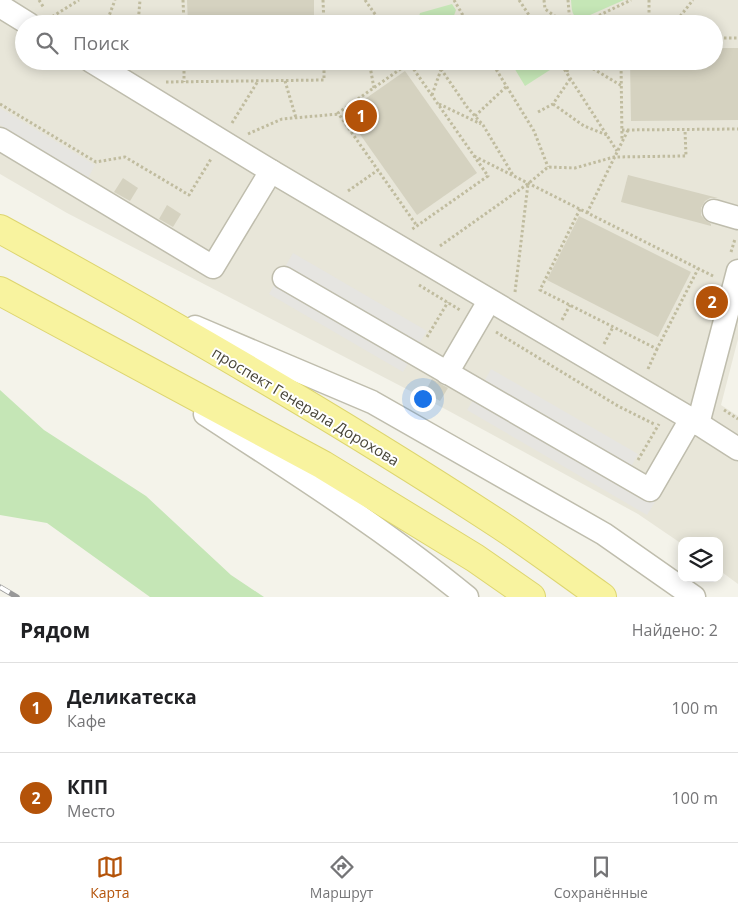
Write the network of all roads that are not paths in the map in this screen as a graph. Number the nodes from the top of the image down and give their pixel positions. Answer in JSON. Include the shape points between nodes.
{"nodes":[{"id":1,"x":0,"y":6,"type":"edge"},
{"id":2,"x":24,"y":15,"type":"edge"},
{"id":3,"x":105,"y":70,"type":"edge"},
{"id":4,"x":0,"y":139,"type":"edge"},
{"id":5,"x":271,"y":171,"type":"junction"},
{"id":6,"x":714,"y":211,"type":"dead end"},
{"id":7,"x":738,"y":218,"type":"edge"},
{"id":8,"x":0,"y":229,"type":"edge"},
{"id":9,"x":284,"y":278,"type":"dead end"},
{"id":10,"x":736,"y":279,"type":"edge"},
{"id":11,"x":0,"y":292,"type":"edge"},
{"id":12,"x":123,"y":296,"type":"junction"},
{"id":13,"x":489,"y":301,"type":"junction"},
{"id":14,"x":97,"y":344,"type":"junction"},
{"id":15,"x":447,"y":373,"type":"junction"},
{"id":16,"x":695,"y":422,"type":"junction"},
{"id":17,"x":738,"y":449,"type":"edge"},
{"id":18,"x":467,"y":597,"type":"edge"},
{"id":19,"x":531,"y":597,"type":"edge"},
{"id":20,"x":602,"y":597,"type":"edge"},
{"id":21,"x":694,"y":597,"type":"edge"}],
"edges":[{"from":1,"to":2,"type":"street"},
{"from":3,"to":5,"type":"street"},
{"from":4,"to":5,"type":"street","via":[[213,267]]},
{"from":5,"to":13,"type":"street"},
{"from":6,"to":7,"type":"street"},
{"from":8,"to":12,"type":"main road","name":"проспект Генерала Дорохова"},
{"from":9,"to":15,"type":"street"},
{"from":10,"to":16,"type":"street"},
{"from":11,"to":14,"type":"main road"},
{"from":12,"to":20,"type":"main road","name":"проспект Генерала Дорохова","via":[[501,526]]},
{"from":12,"to":21,"type":"street","via":[[372,402],[604,534]]},
{"from":13,"to":15,"type":"street"},
{"from":13,"to":16,"type":"street"},
{"from":14,"to":18,"type":"street","via":[[302,477],[424,562]]},
{"from":14,"to":19,"type":"main road","via":[[323,465],[475,558]]},
{"from":15,"to":16,"type":"street","via":[[650,490]]},
{"from":16,"to":17,"type":"street"}]}
